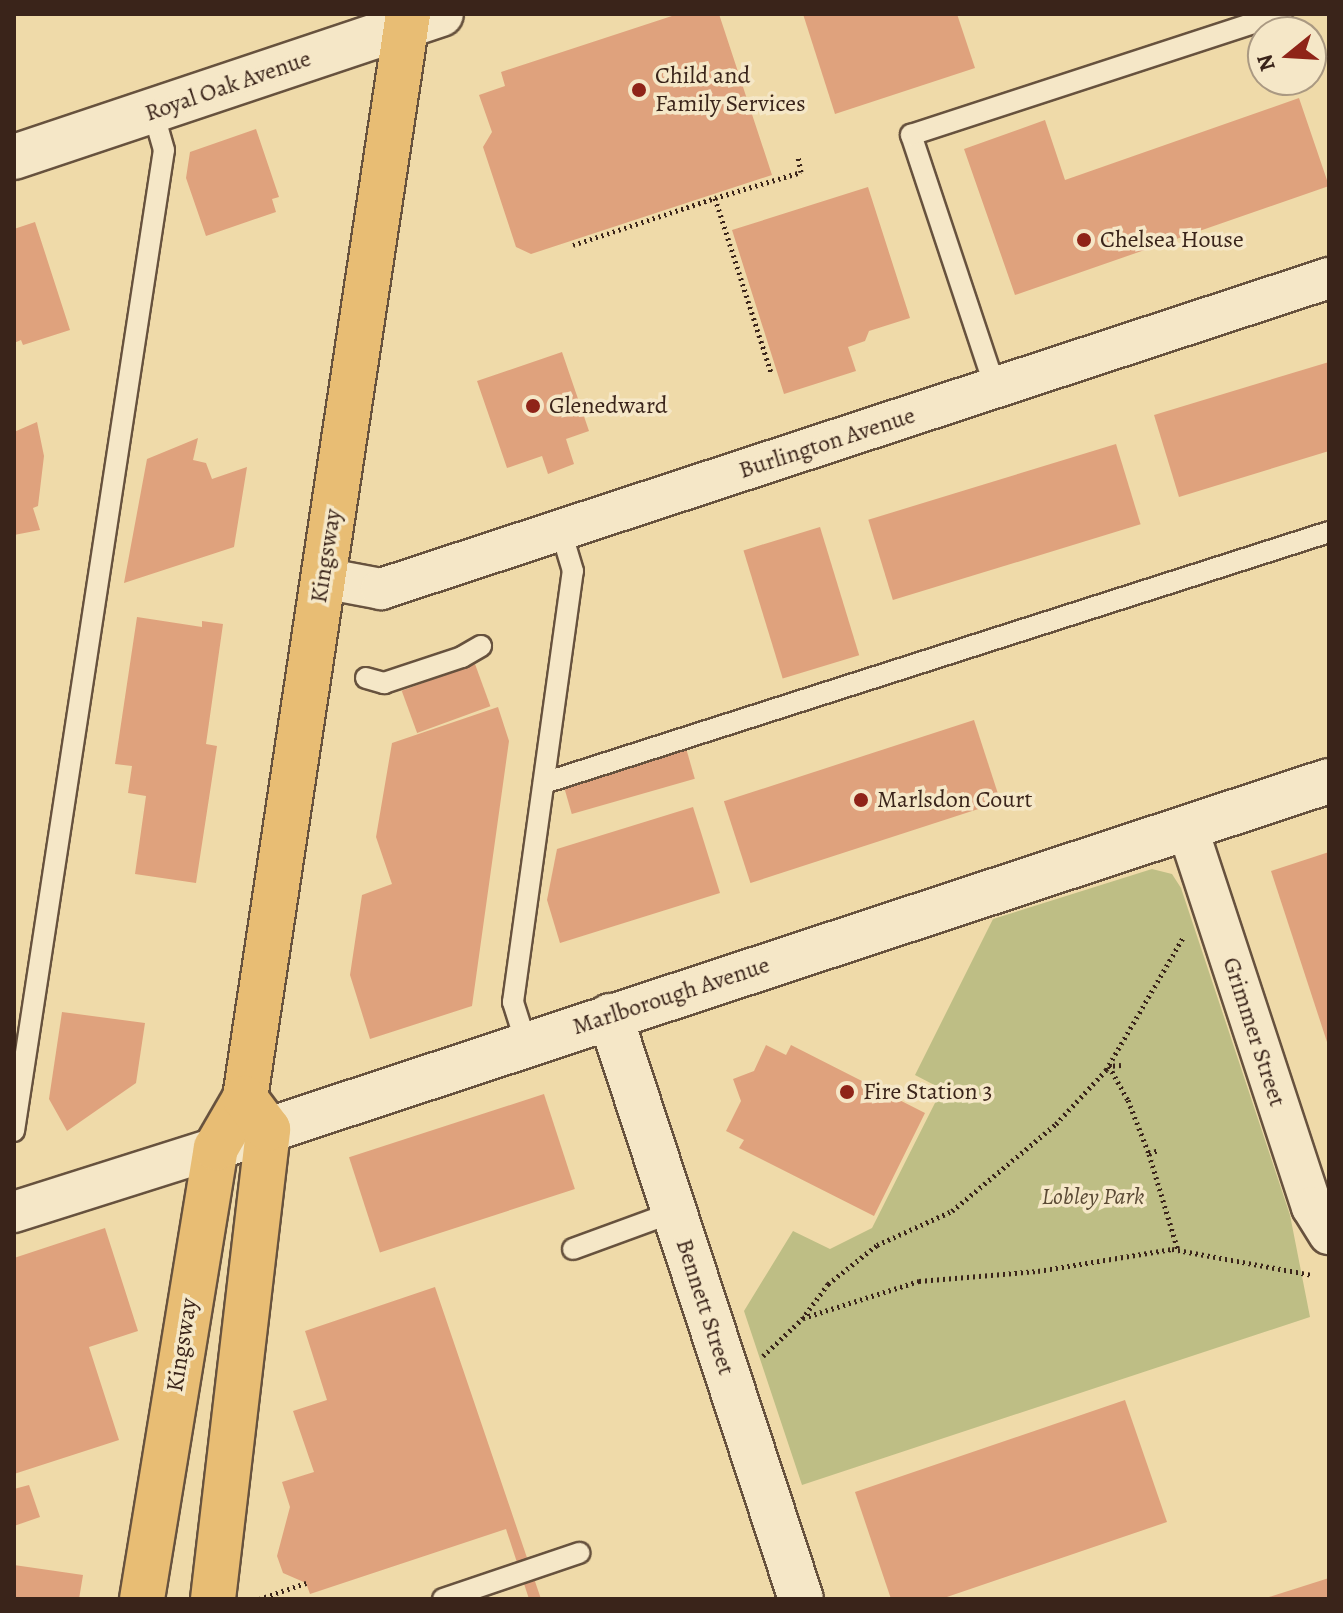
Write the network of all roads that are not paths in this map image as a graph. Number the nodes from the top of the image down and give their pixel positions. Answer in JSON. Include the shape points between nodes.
{"nodes":[{"id":1,"x":1282,"y":14,"type":"edge"},
{"id":2,"x":419,"y":18,"type":"edge"},
{"id":3,"x":153,"y":112,"type":"junction"},
{"id":4,"x":14,"y":157,"type":"edge"},
{"id":5,"x":1329,"y":278,"type":"edge"},
{"id":6,"x":995,"y":387,"type":"junction"},
{"id":7,"x":561,"y":531,"type":"junction"},
{"id":8,"x":1329,"y":532,"type":"edge"},
{"id":9,"x":323,"y":578,"type":"junction"},
{"id":10,"x":481,"y":646,"type":"dead end"},
{"id":11,"x":366,"y":678,"type":"dead end"},
{"id":12,"x":1329,"y":781,"type":"edge"},
{"id":13,"x":544,"y":783,"type":"junction"},
{"id":14,"x":1187,"y":827,"type":"junction"},
{"id":15,"x":610,"y":1016,"type":"junction"},
{"id":16,"x":526,"y":1043,"type":"junction"},
{"id":17,"x":256,"y":1114,"type":"junction"},
{"id":18,"x":14,"y":1131,"type":"edge"},
{"id":19,"x":216,"y":1148,"type":"junction"},
{"id":20,"x":16,"y":1205,"type":"edge"},
{"id":21,"x":674,"y":1212,"type":"junction"},
{"id":22,"x":1329,"y":1234,"type":"edge"},
{"id":23,"x":573,"y":1249,"type":"dead end"},
{"id":24,"x":579,"y":1553,"type":"dead end"},
{"id":25,"x":142,"y":1599,"type":"edge"},
{"id":26,"x":213,"y":1599,"type":"edge"},
{"id":27,"x":443,"y":1599,"type":"edge"},
{"id":28,"x":801,"y":1599,"type":"edge"}],
"edges":[{"from":1,"to":6,"type":"lane","via":[[911,135]]},
{"from":2,"to":3,"type":"street","name":"Royal Oak Avenue"},
{"from":2,"to":9,"type":"main road","name":"Kingsway"},
{"from":3,"to":4,"type":"street","name":"Royal Oak Avenue"},
{"from":3,"to":18,"type":"lane","via":[[164,147]]},
{"from":5,"to":6,"type":"street","name":"Burlington Avenue"},
{"from":6,"to":7,"type":"street","name":"Burlington Avenue"},
{"from":7,"to":9,"type":"street","name":"Burlington Avenue","via":[[381,589]]},
{"from":7,"to":13,"type":"lane","via":[[573,571]]},
{"from":8,"to":13,"type":"lane"},
{"from":9,"to":17,"type":"main road","name":"Kingsway"},
{"from":10,"to":11,"type":"lane","via":[[384,683]]},
{"from":12,"to":14,"type":"street","name":"Marlborough Avenue"},
{"from":13,"to":16,"type":"lane","via":[[513,1002]]},
{"from":14,"to":15,"type":"street","name":"Marlborough Avenue"},
{"from":14,"to":22,"type":"street","name":"Grimmer Street","via":[[1312,1207]]},
{"from":15,"to":16,"type":"street","name":"Marlborough Avenue"},
{"from":15,"to":21,"type":"street","name":"Bennett Street"},
{"from":16,"to":17,"type":"street","name":"Marlborough Avenue"},
{"from":17,"to":19,"type":"main road","name":"Kingsway"},
{"from":17,"to":26,"type":"main road","name":"Kingsway"},
{"from":19,"to":20,"type":"street"},
{"from":19,"to":25,"type":"main road","name":"Kingsway"},
{"from":21,"to":23,"type":"lane"},
{"from":21,"to":28,"type":"street","name":"Bennett Street"},
{"from":24,"to":27,"type":"lane"}]}
